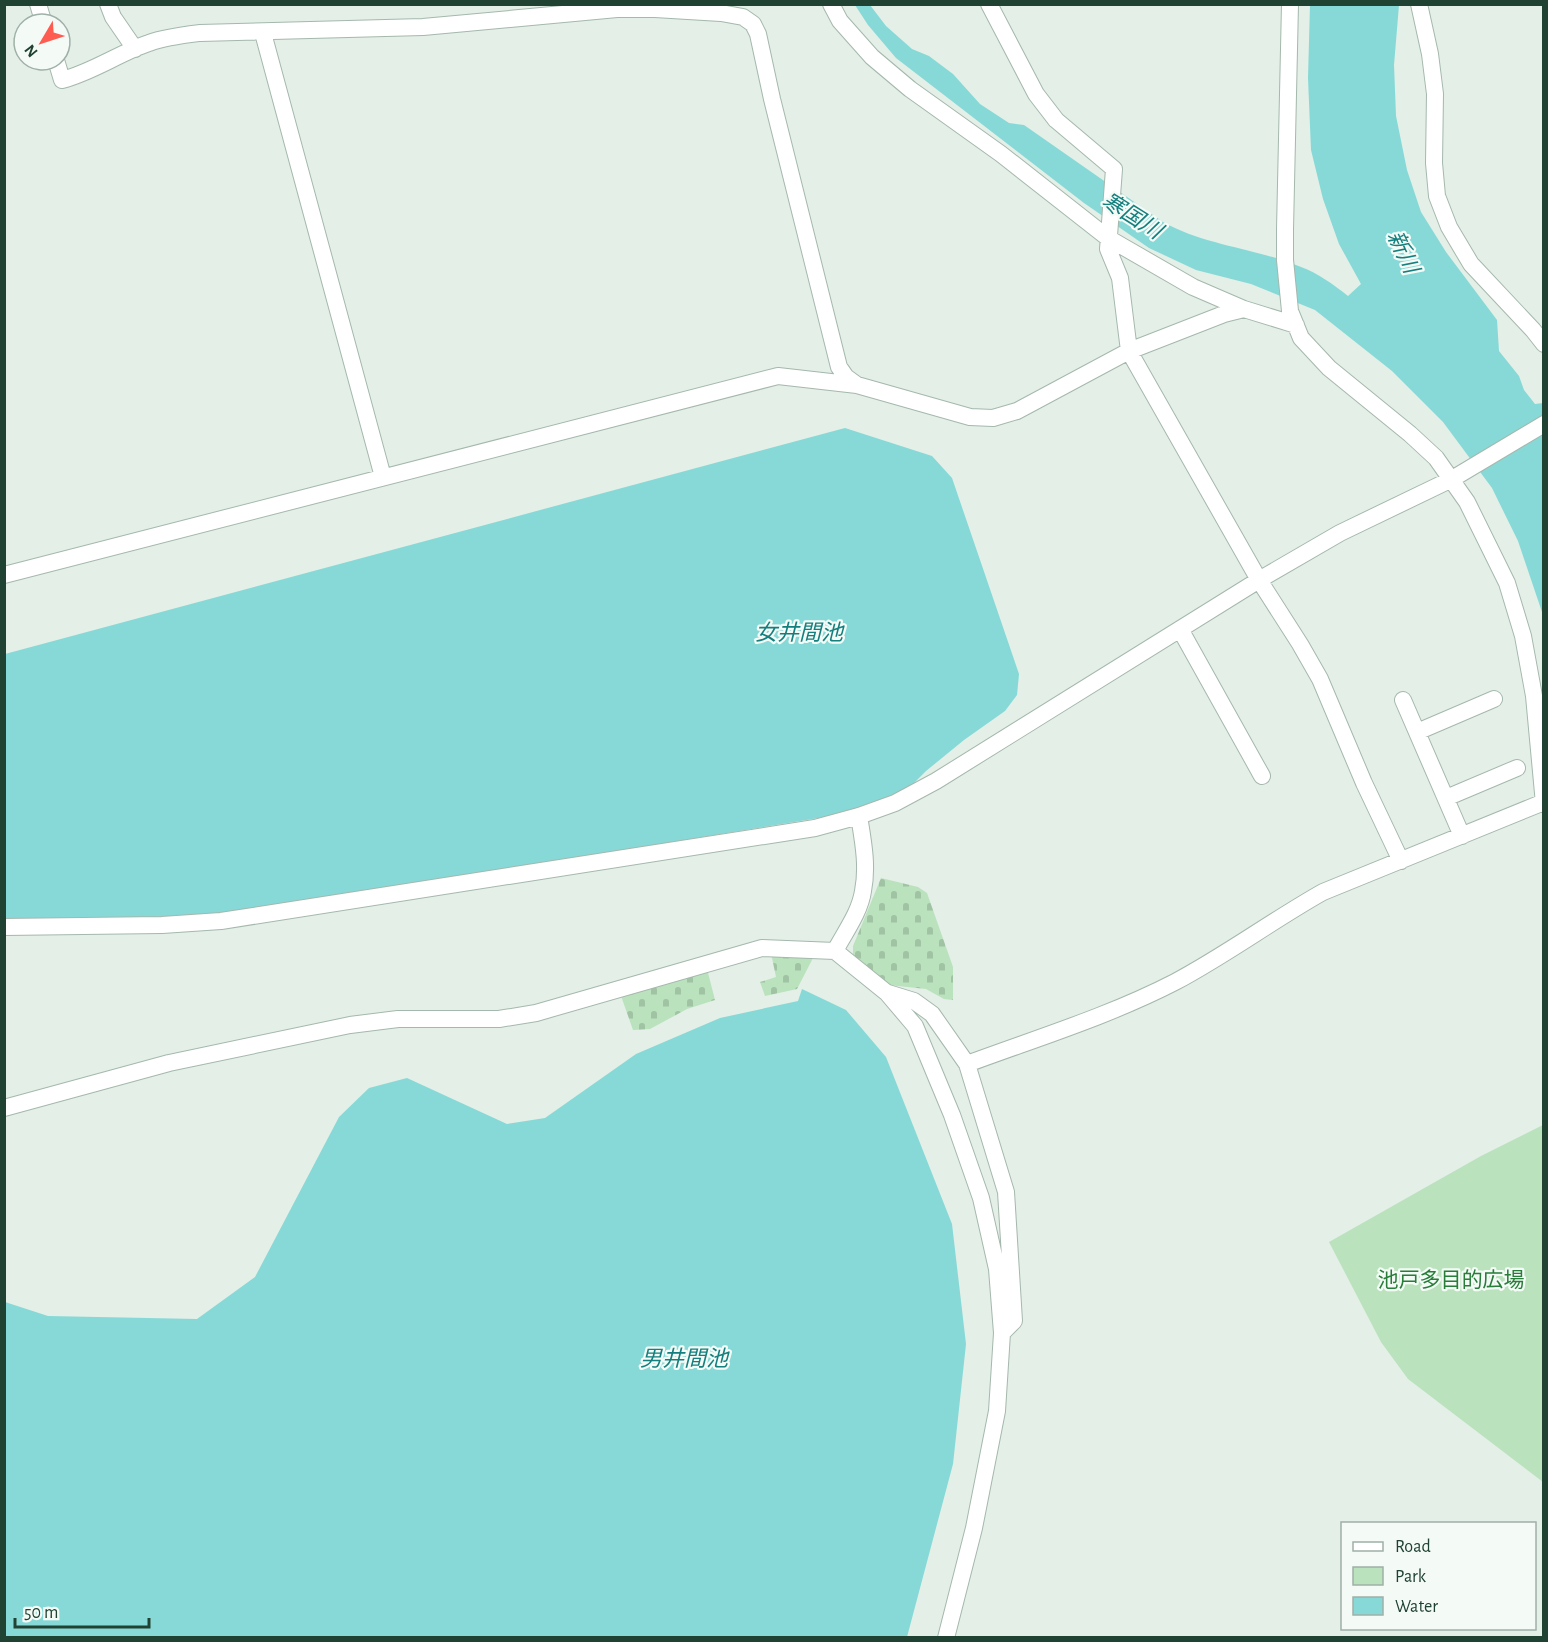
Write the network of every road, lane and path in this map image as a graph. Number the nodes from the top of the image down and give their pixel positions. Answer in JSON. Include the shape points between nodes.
{"nodes":[{"id":1,"x":108,"y":4,"type":"edge"},
{"id":2,"x":831,"y":4,"type":"edge"},
{"id":3,"x":989,"y":4,"type":"edge"},
{"id":4,"x":1290,"y":4,"type":"edge"},
{"id":5,"x":1419,"y":4,"type":"edge"},
{"id":6,"x":722,"y":9,"type":"edge"},
{"id":7,"x":263,"y":33,"type":"junction"},
{"id":8,"x":135,"y":49,"type":"junction"},
{"id":9,"x":60,"y":72,"type":"edge"},
{"id":10,"x":1109,"y":232,"type":"junction"},
{"id":11,"x":1244,"y":309,"type":"junction"},
{"id":12,"x":1293,"y":318,"type":"junction"},
{"id":13,"x":1544,"y":344,"type":"edge"},
{"id":14,"x":1129,"y":351,"type":"junction"},
{"id":15,"x":857,"y":385,"type":"junction"},
{"id":16,"x":1544,"y":424,"type":"edge"},
{"id":17,"x":1457,"y":476,"type":"junction"},
{"id":18,"x":383,"y":477,"type":"junction"},
{"id":19,"x":4,"y":575,"type":"edge"},
{"id":20,"x":1258,"y":580,"type":"junction"},
{"id":21,"x":1180,"y":629,"type":"junction"},
{"id":22,"x":1494,"y":699,"type":"dead end"},
{"id":23,"x":1403,"y":700,"type":"dead end"},
{"id":24,"x":1417,"y":732,"type":"junction"},
{"id":25,"x":1517,"y":768,"type":"dead end"},
{"id":26,"x":1262,"y":776,"type":"dead end"},
{"id":27,"x":1446,"y":798,"type":"junction"},
{"id":28,"x":1543,"y":803,"type":"edge"},
{"id":29,"x":859,"y":816,"type":"junction"},
{"id":30,"x":1462,"y":836,"type":"junction"},
{"id":31,"x":1401,"y":861,"type":"junction"},
{"id":32,"x":4,"y":927,"type":"edge"},
{"id":33,"x":835,"y":951,"type":"junction"},
{"id":34,"x":887,"y":993,"type":"junction"},
{"id":35,"x":967,"y":1064,"type":"junction"},
{"id":36,"x":4,"y":1108,"type":"edge"},
{"id":37,"x":1002,"y":1333,"type":"junction"},
{"id":38,"x":946,"y":1638,"type":"edge"}],
"edges":[{"from":1,"to":8,"type":"street"},
{"from":2,"to":10,"type":"street","via":[[840,21],[866,50],[902,82]]},
{"from":3,"to":10,"type":"street","via":[[1036,94],[1056,120],[1114,169]]},
{"from":4,"to":12,"type":"street","via":[[1285,260]]},
{"from":5,"to":13,"type":"street","via":[[1435,94],[1437,196],[1449,227],[1471,264]]},
{"from":6,"to":7,"type":"street","via":[[617,9],[423,27]]},
{"from":6,"to":15,"type":"street","via":[[753,24],[758,34],[839,367]]},
{"from":7,"to":8,"type":"street","via":[[200,33],[150,42]]},
{"from":7,"to":18,"type":"street"},
{"from":8,"to":9,"type":"street","via":[[79,75],[62,80]]},
{"from":10,"to":11,"type":"street","via":[[1193,286]]},
{"from":10,"to":14,"type":"street","via":[[1108,249],[1120,278]]},
{"from":11,"to":12,"type":"street"},
{"from":11,"to":14,"type":"street"},
{"from":12,"to":17,"type":"street","via":[[1301,338],[1329,368]]},
{"from":14,"to":15,"type":"street","via":[[1017,411],[993,418],[970,417]]},
{"from":14,"to":20,"type":"street"},
{"from":15,"to":18,"type":"street","via":[[778,376]]},
{"from":16,"to":17,"type":"street"},
{"from":17,"to":20,"type":"street","via":[[1340,533]]},
{"from":17,"to":28,"type":"street","via":[[1507,583],[1523,636],[1534,696]]},
{"from":18,"to":19,"type":"street"},
{"from":20,"to":21,"type":"street"},
{"from":20,"to":31,"type":"street","via":[[1320,679]]},
{"from":21,"to":26,"type":"street"},
{"from":21,"to":29,"type":"street","via":[[936,781],[896,803]]},
{"from":22,"to":24,"type":"street"},
{"from":23,"to":24,"type":"street"},
{"from":24,"to":27,"type":"street"},
{"from":25,"to":27,"type":"street"},
{"from":27,"to":30,"type":"street"},
{"from":28,"to":30,"type":"street"},
{"from":29,"to":32,"type":"street","via":[[803,830],[222,921]]},
{"from":29,"to":33,"type":"street","via":[[865,853],[863,892]]},
{"from":30,"to":31,"type":"street"},
{"from":31,"to":35,"type":"street","via":[[1323,892],[1219,957],[1132,1003]]},
{"from":33,"to":34,"type":"street"},
{"from":33,"to":36,"type":"street","via":[[762,948],[536,1013],[350,1025],[169,1064]]},
{"from":34,"to":35,"type":"street","via":[[914,1001],[932,1014]]},
{"from":34,"to":37,"type":"street","via":[[915,1026],[981,1198],[997,1269]]},
{"from":35,"to":37,"type":"street","via":[[1006,1192],[1014,1322]]},
{"from":37,"to":38,"type":"street","via":[[997,1411],[974,1528]]}]}
